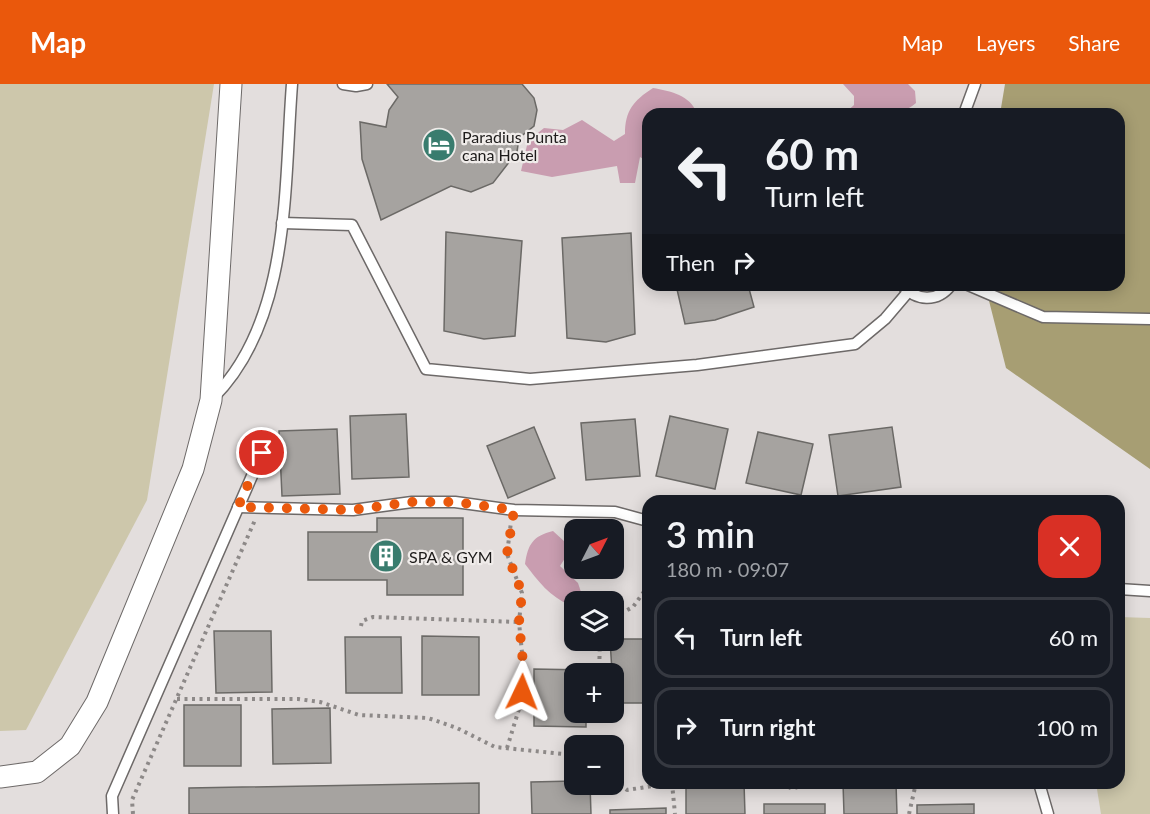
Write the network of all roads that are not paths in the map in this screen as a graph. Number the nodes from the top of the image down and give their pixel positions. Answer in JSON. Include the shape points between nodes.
{"nodes":[{"id":1,"x":231,"y":84,"type":"edge"},
{"id":2,"x":292,"y":84,"type":"edge"},
{"id":3,"x":343,"y":84,"type":"edge"},
{"id":4,"x":367,"y":84,"type":"edge"},
{"id":5,"x":975,"y":84,"type":"edge"},
{"id":6,"x":966,"y":108,"type":"edge"},
{"id":7,"x":282,"y":223,"type":"junction"},
{"id":8,"x":903,"y":291,"type":"edge"},
{"id":9,"x":909,"y":291,"type":"edge"},
{"id":10,"x":942,"y":291,"type":"edge"},
{"id":11,"x":982,"y":291,"type":"edge"},
{"id":12,"x":1150,"y":319,"type":"edge"},
{"id":13,"x":211,"y":400,"type":"junction"},
{"id":14,"x":262,"y":453,"type":"dead end"},
{"id":15,"x":238,"y":507,"type":"junction"},
{"id":16,"x":642,"y":519,"type":"edge"},
{"id":17,"x":1125,"y":589,"type":"edge"},
{"id":18,"x":1150,"y":591,"type":"edge"},
{"id":19,"x":0,"y":777,"type":"edge"},
{"id":20,"x":1042,"y":789,"type":"edge"},
{"id":21,"x":112,"y":814,"type":"edge"},
{"id":22,"x":1048,"y":814,"type":"edge"}],
"edges":[{"from":1,"to":13,"type":"street"},
{"from":2,"to":7,"type":"lane"},
{"from":3,"to":4,"type":"lane"},
{"from":5,"to":6,"type":"lane"},
{"from":7,"to":8,"type":"lane","via":[[352,225],[426,369],[530,379],[855,344],[885,319]]},
{"from":7,"to":13,"type":"lane","via":[[268,304],[254,343],[232,379]]},
{"from":9,"to":10,"type":"lane","via":[[916,296],[934,297]]},
{"from":11,"to":12,"type":"lane","via":[[1043,317]]},
{"from":13,"to":19,"type":"street","via":[[193,469],[97,702],[70,746],[37,772]]},
{"from":14,"to":15,"type":"lane"},
{"from":15,"to":16,"type":"lane","via":[[352,510],[455,502],[514,510],[615,512]]},
{"from":15,"to":21,"type":"lane","via":[[112,796]]},
{"from":17,"to":18,"type":"lane"},
{"from":20,"to":22,"type":"lane"}]}
